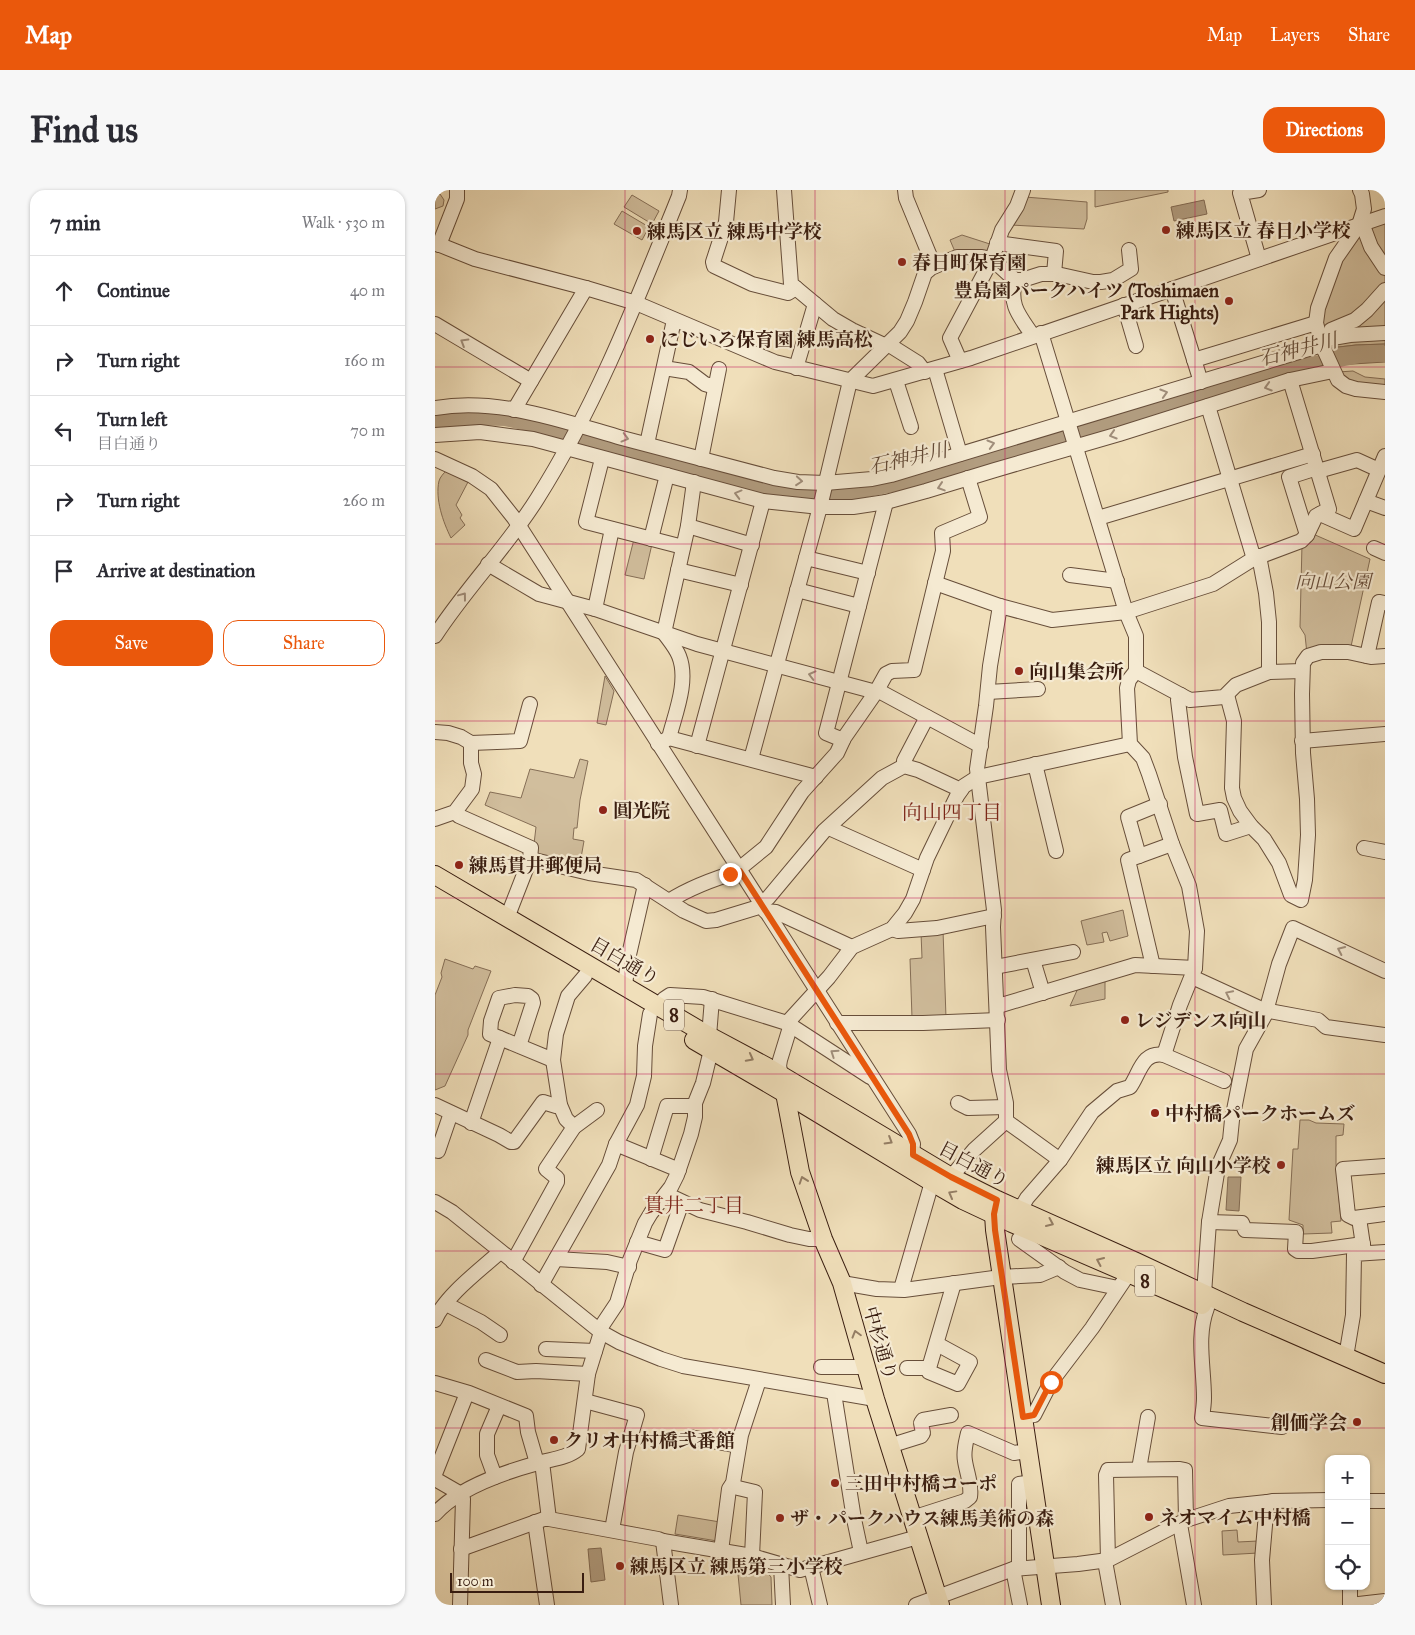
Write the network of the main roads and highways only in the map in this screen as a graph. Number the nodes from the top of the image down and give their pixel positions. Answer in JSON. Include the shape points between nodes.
{"nodes":[{"id":1,"x":435,"y":875,"type":"edge"},
{"id":2,"x":435,"y":888,"type":"edge"},
{"id":3,"x":655,"y":1010,"type":"junction"},
{"id":4,"x":783,"y":1085,"type":"junction"},
{"id":5,"x":911,"y":1162,"type":"junction"},
{"id":6,"x":995,"y":1207,"type":"junction"},
{"id":7,"x":1128,"y":1275,"type":"junction"},
{"id":8,"x":1205,"y":1301,"type":"junction"},
{"id":9,"x":1385,"y":1374,"type":"edge"},
{"id":10,"x":1385,"y":1386,"type":"edge"},
{"id":11,"x":939,"y":1601,"type":"edge"},
{"id":12,"x":1051,"y":1605,"type":"edge"}],
"edges":[{"from":1,"to":3,"type":"main road","name":"目白通り","number":"8","via":[[625,986]]},
{"from":2,"to":3,"type":"main road","name":"目白通り","number":"8","via":[[585,976]]},
{"from":3,"to":4,"type":"main road","name":"目白通り","number":"8"},
{"from":4,"to":5,"type":"main road","name":"目白通り","number":"8"},
{"from":11,"to":4,"type":"main road","name":"中杉通り","one_way":true,"via":[[889,1446],[842,1283],[800,1172]]},
{"from":5,"to":6,"type":"main road","name":"目白通り","number":"8","via":[[951,1177]]},
{"from":6,"to":5,"type":"main road","name":"目白通り","number":"8","one_way":true,"via":[[931,1182]]},
{"from":7,"to":6,"type":"main road","name":"目白通り","number":"8","one_way":true},
{"from":6,"to":7,"type":"main road","name":"目白通り","number":"8","one_way":true,"via":[[1019,1210]]},
{"from":6,"to":12,"type":"main road","via":[[1001,1277]]},
{"from":7,"to":8,"type":"main road","name":"目白通り","number":"8"},
{"from":8,"to":9,"type":"main road","name":"目白通り","number":"8"},
{"from":8,"to":10,"type":"main road","name":"目白通り","number":"8"}]}
